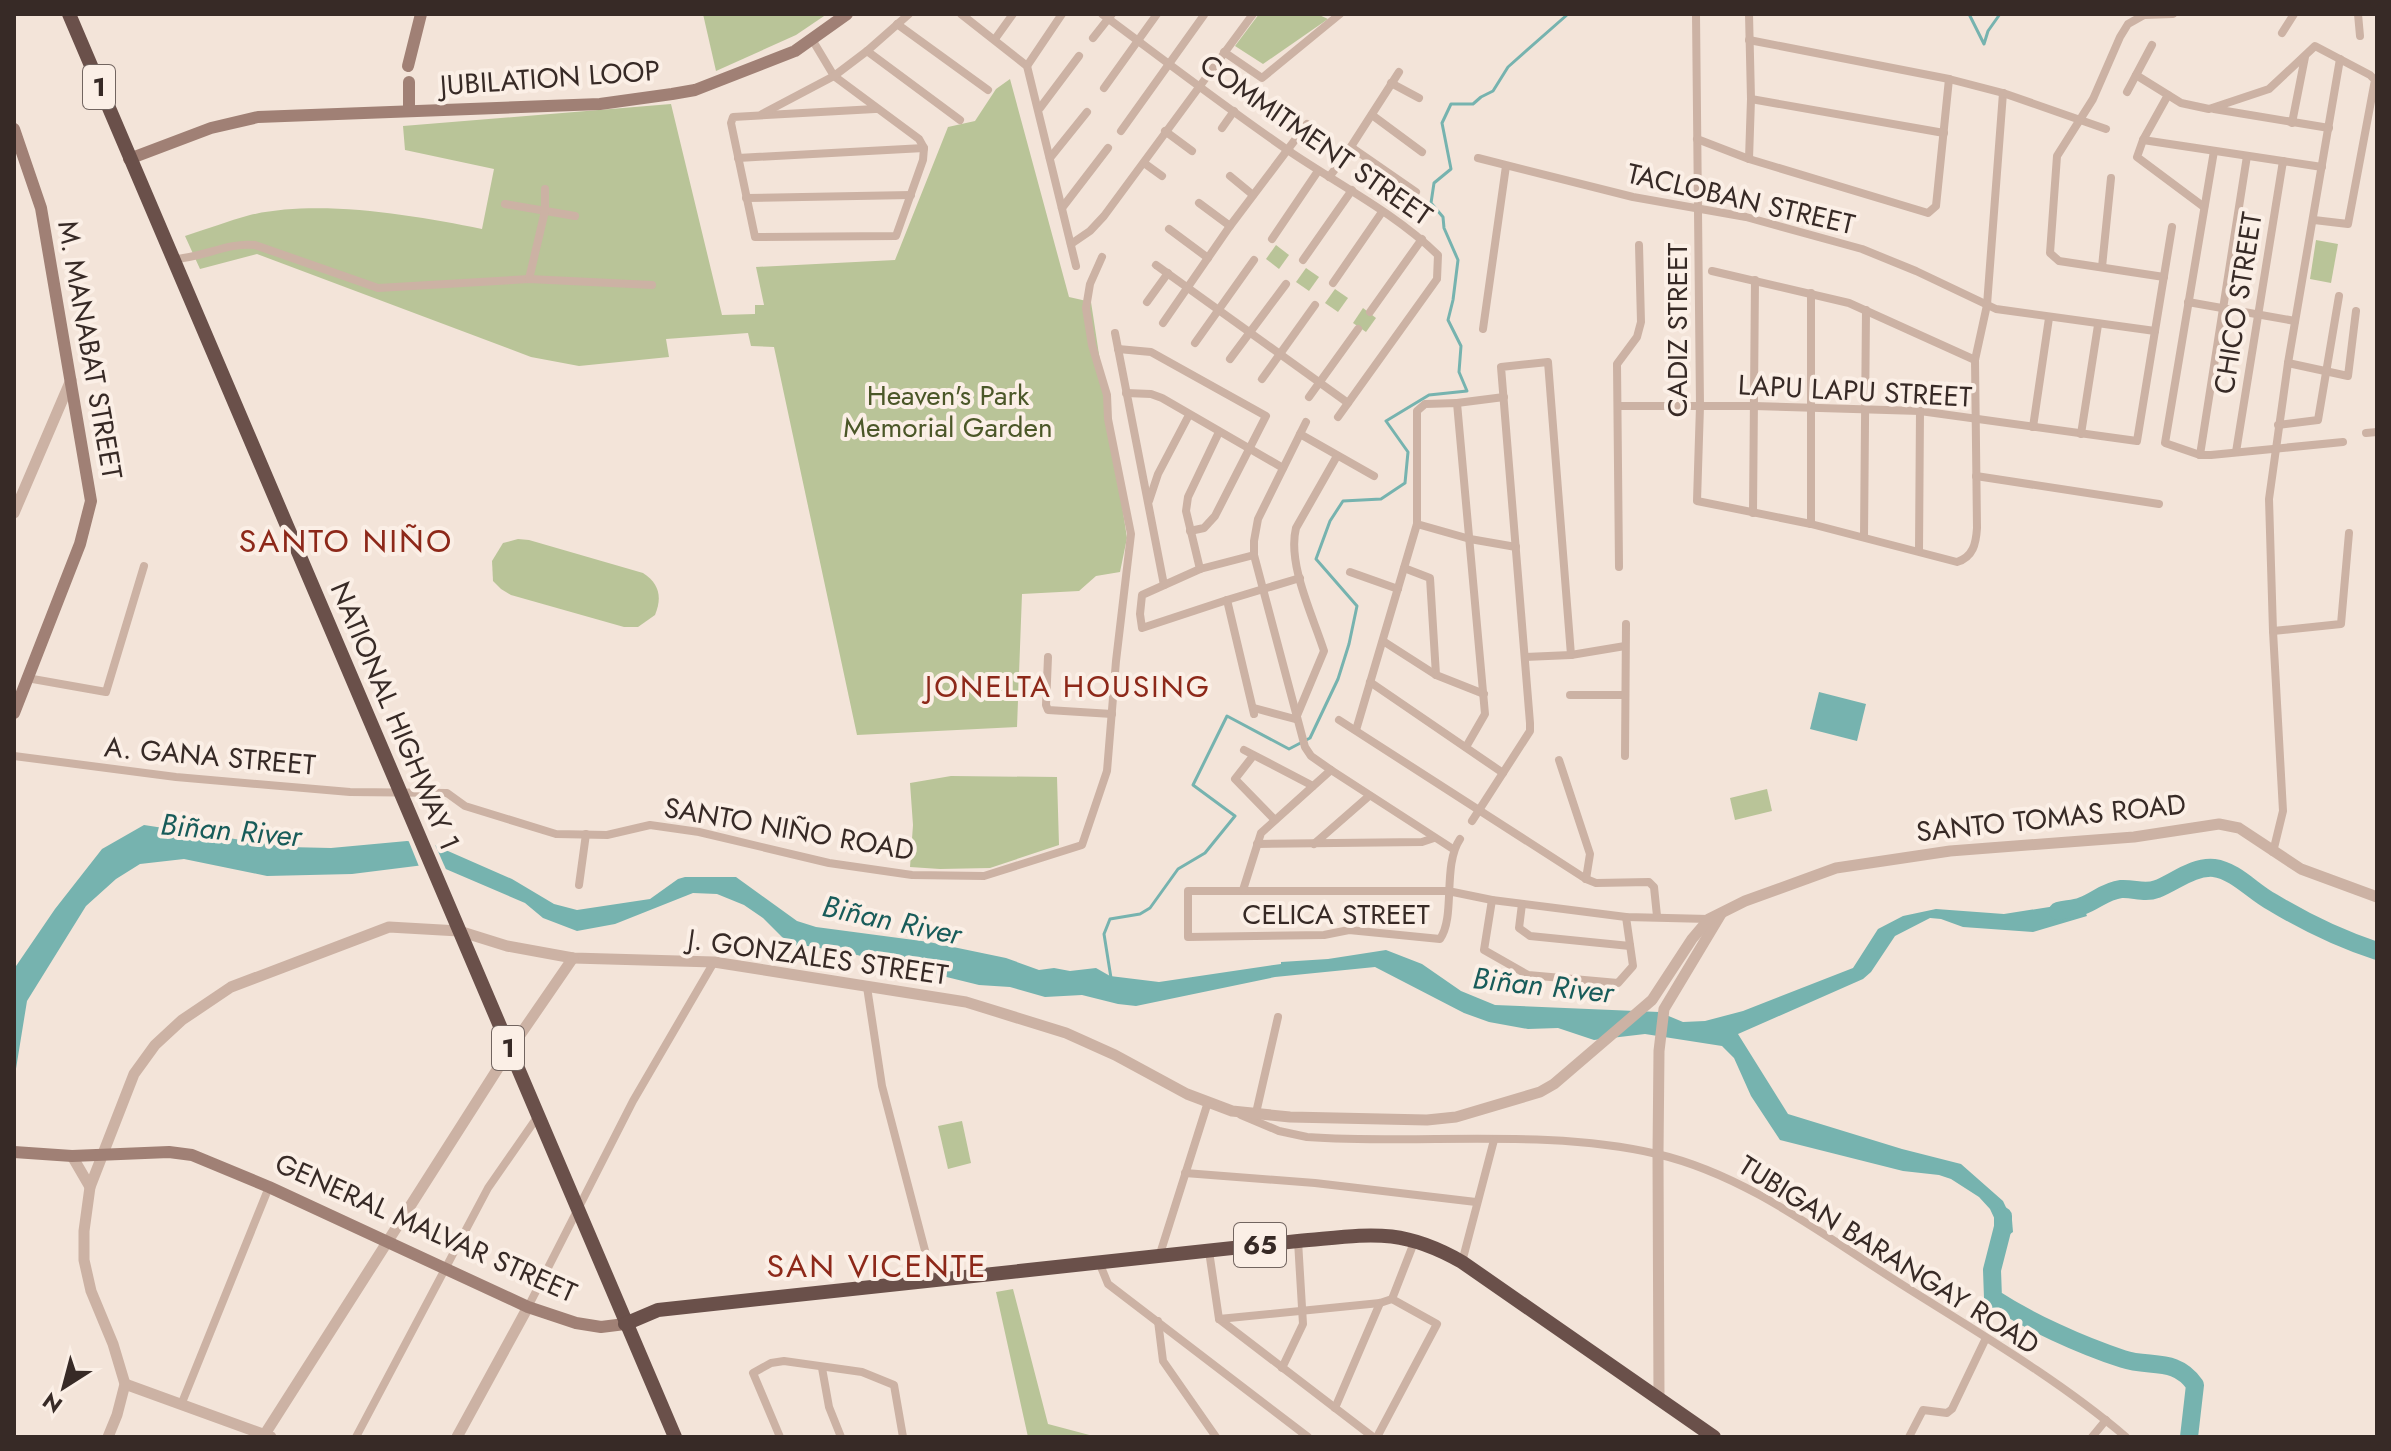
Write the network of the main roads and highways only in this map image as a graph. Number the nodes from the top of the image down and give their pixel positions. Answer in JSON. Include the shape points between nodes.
{"nodes":[{"id":1,"x":69,"y":14,"type":"edge"},
{"id":2,"x":421,"y":14,"type":"edge"},
{"id":3,"x":847,"y":14,"type":"edge"},
{"id":4,"x":408,"y":66,"type":"dead end"},
{"id":5,"x":409,"y":82,"type":"dead end"},
{"id":6,"x":409,"y":111,"type":"junction"},
{"id":7,"x":14,"y":129,"type":"edge"},
{"id":8,"x":129,"y":159,"type":"junction"},
{"id":9,"x":14,"y":713,"type":"edge"},
{"id":10,"x":17,"y":1152,"type":"edge"},
{"id":11,"x":625,"y":1324,"type":"junction"},
{"id":12,"x":675,"y":1437,"type":"edge"},
{"id":13,"x":1714,"y":1437,"type":"edge"}],
"edges":[{"from":1,"to":8,"type":"highway","name":"NATIONAL HIGHWAY 1","number":"1"},
{"from":2,"to":4,"type":"main road","name":"JUBILATION LOOP"},
{"from":3,"to":6,"type":"main road","name":"JUBILATION LOOP","via":[[795,51],[695,90],[600,104]]},
{"from":5,"to":6,"type":"main road","name":"JUBILATION LOOP"},
{"from":6,"to":8,"type":"main road","via":[[258,117],[211,128]]},
{"from":7,"to":9,"type":"main road","name":"M. MANABAT STREET","via":[[41,208],[91,501],[80,544]]},
{"from":8,"to":11,"type":"highway","name":"NATIONAL HIGHWAY 1","number":"1"},
{"from":10,"to":11,"type":"main road","name":"GENERAL MALVAR STREET","via":[[192,1155],[528,1307],[576,1323]]},
{"from":11,"to":12,"type":"highway","name":"NATIONAL HIGHWAY 1","number":"1"},
{"from":11,"to":13,"type":"highway","name":"GENERAL MALVAR STREET","number":"65","via":[[658,1310],[1388,1234],[1429,1244],[1462,1262]]}]}
